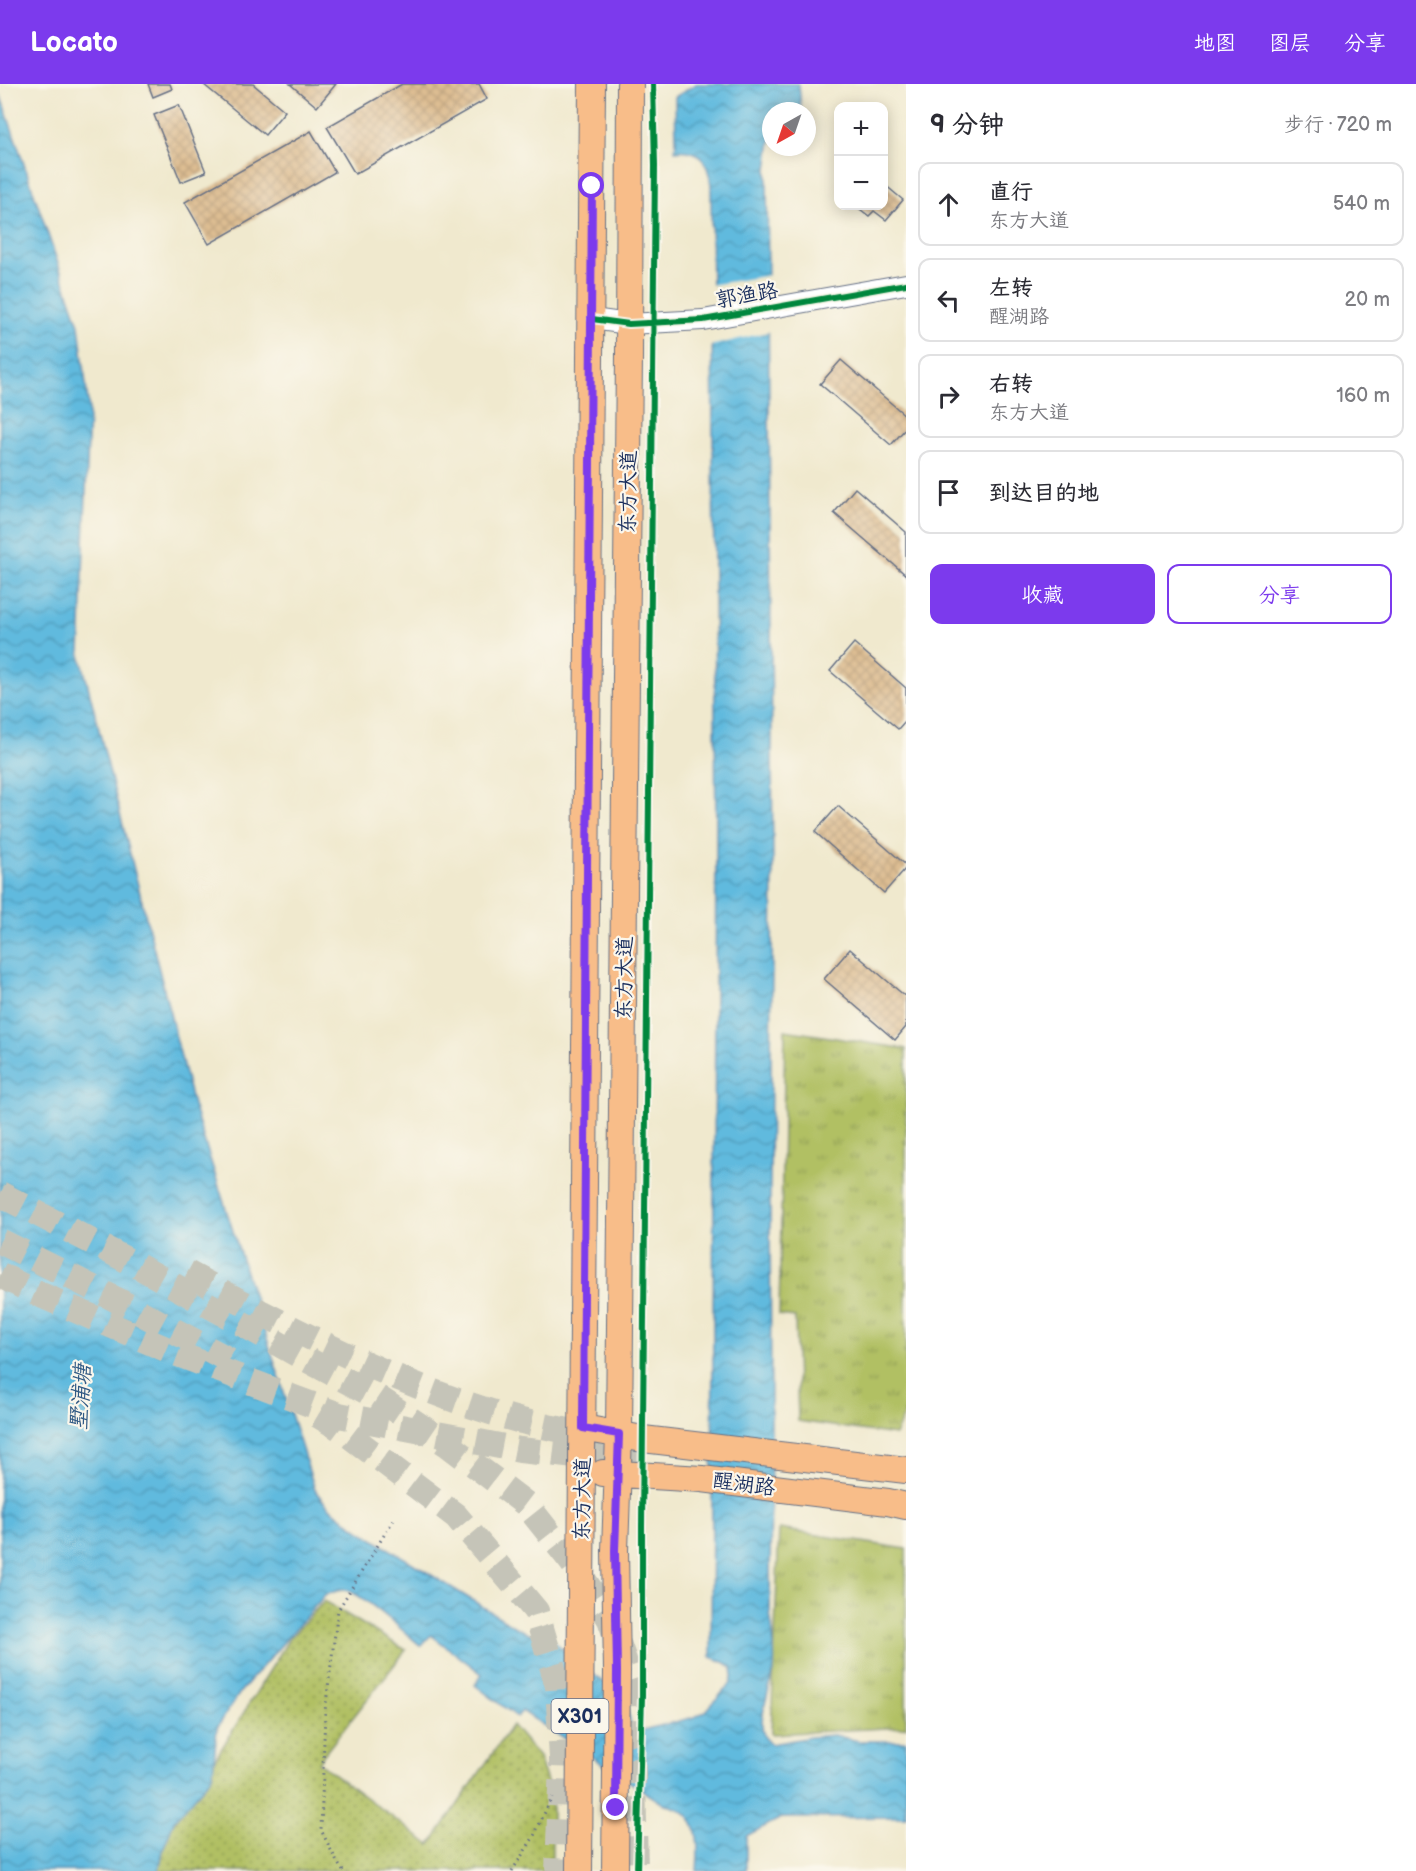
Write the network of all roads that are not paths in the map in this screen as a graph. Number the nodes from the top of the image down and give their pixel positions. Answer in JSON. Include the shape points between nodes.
{"nodes":[{"id":1,"x":592,"y":84,"type":"edge"},
{"id":2,"x":630,"y":84,"type":"edge"},
{"id":3,"x":906,"y":284,"type":"edge"},
{"id":4,"x":591,"y":319,"type":"junction"},
{"id":5,"x":629,"y":324,"type":"junction"},
{"id":6,"x":583,"y":1428,"type":"junction"},
{"id":7,"x":619,"y":1434,"type":"junction"},
{"id":8,"x":906,"y":1470,"type":"edge"},
{"id":9,"x":581,"y":1471,"type":"junction"},
{"id":10,"x":618,"y":1474,"type":"junction"},
{"id":11,"x":906,"y":1506,"type":"edge"},
{"id":12,"x":579,"y":1871,"type":"edge"},
{"id":13,"x":615,"y":1871,"type":"edge"}],
"edges":[{"from":1,"to":4,"type":"main road","name":"东方大道","number":"X301"},
{"from":2,"to":5,"type":"main road","name":"东方大道","number":"X301"},
{"from":3,"to":5,"type":"street","name":"郭渔路","via":[[703,320]]},
{"from":4,"to":5,"type":"street","name":"郭渔路"},
{"from":4,"to":6,"type":"main road","name":"东方大道","number":"X301"},
{"from":5,"to":7,"type":"main road","name":"东方大道","number":"X301"},
{"from":6,"to":7,"type":"main road","name":"醒湖路"},
{"from":6,"to":9,"type":"main road","name":"东方大道","number":"X301"},
{"from":7,"to":8,"type":"main road","name":"醒湖路"},
{"from":7,"to":10,"type":"main road","name":"东方大道","number":"X301"},
{"from":9,"to":10,"type":"main road","name":"醒湖路"},
{"from":9,"to":12,"type":"main road","name":"东方大道","number":"X301"},
{"from":10,"to":11,"type":"main road","name":"醒湖路","via":[[702,1479]]},
{"from":10,"to":13,"type":"main road","name":"东方大道","number":"X301"}]}
